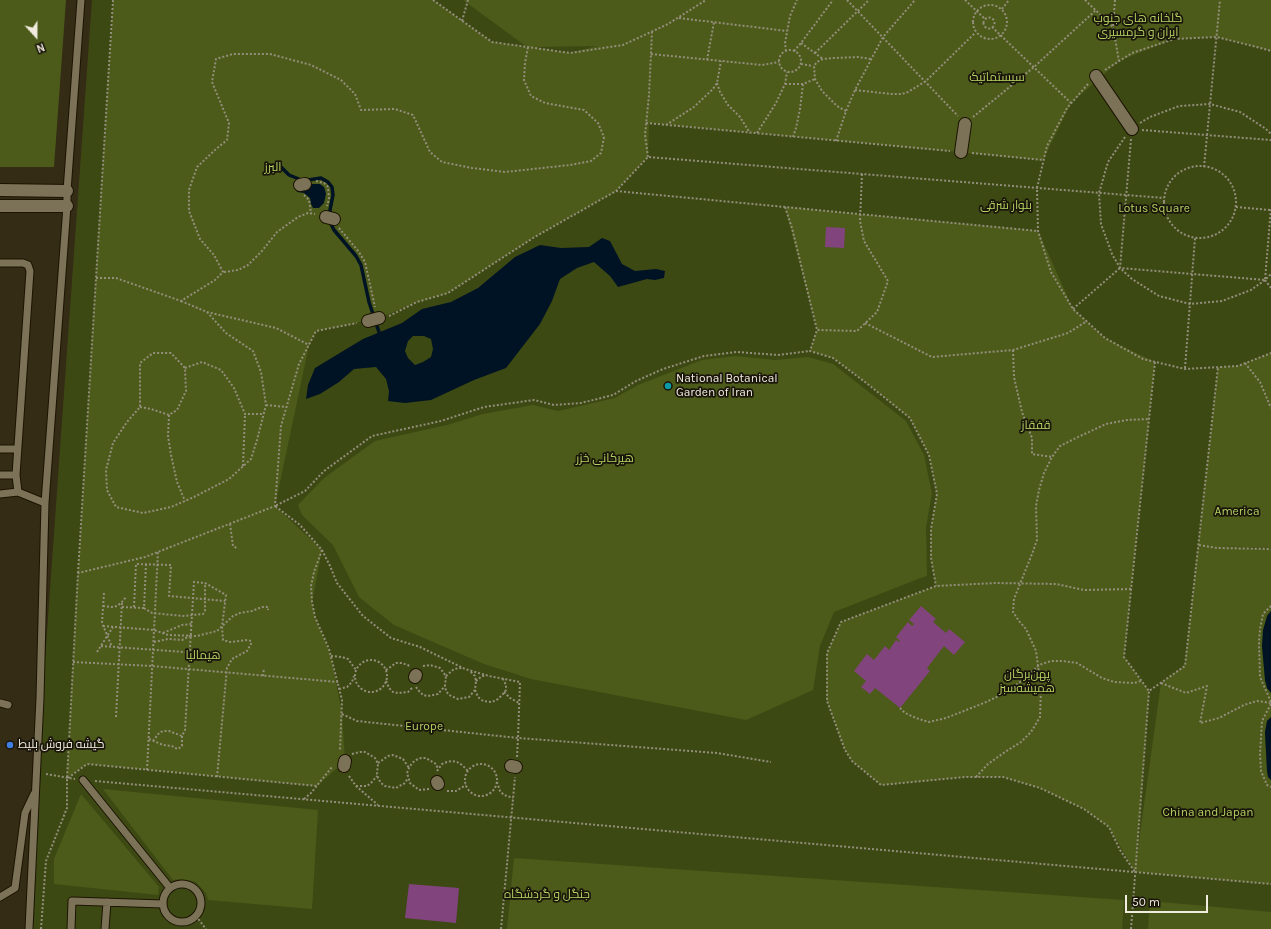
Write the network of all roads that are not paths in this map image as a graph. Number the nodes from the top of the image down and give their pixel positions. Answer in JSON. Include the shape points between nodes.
{"nodes":[{"id":1,"x":81,"y":0,"type":"edge"},
{"id":2,"x":1096,"y":76,"type":"road end"},
{"id":3,"x":965,"y":124,"type":"road end"},
{"id":4,"x":1132,"y":129,"type":"road end"},
{"id":5,"x":961,"y":152,"type":"road end"},
{"id":6,"x":0,"y":190,"type":"edge"},
{"id":7,"x":67,"y":191,"type":"junction"},
{"id":8,"x":0,"y":206,"type":"edge"},
{"id":9,"x":67,"y":206,"type":"junction"},
{"id":10,"x":0,"y":263,"type":"edge"},
{"id":11,"x":0,"y":449,"type":"edge"},
{"id":12,"x":17,"y":449,"type":"junction"},
{"id":13,"x":0,"y":475,"type":"edge"},
{"id":14,"x":16,"y":475,"type":"junction"},
{"id":15,"x":18,"y":492,"type":"junction"},
{"id":16,"x":0,"y":494,"type":"edge"},
{"id":17,"x":45,"y":503,"type":"junction"},
{"id":18,"x":0,"y":703,"type":"edge"},
{"id":19,"x":8,"y":705,"type":"dead end"},
{"id":20,"x":83,"y":780,"type":"road end"},
{"id":21,"x":36,"y":790,"type":"junction"},
{"id":22,"x":170,"y":888,"type":"junction"},
{"id":23,"x":0,"y":897,"type":"edge"},
{"id":24,"x":107,"y":902,"type":"junction"},
{"id":25,"x":163,"y":904,"type":"junction"},
{"id":26,"x":29,"y":929,"type":"edge"},
{"id":27,"x":72,"y":929,"type":"edge"},
{"id":28,"x":105,"y":929,"type":"edge"}],
"edges":[{"from":1,"to":7,"type":"lane"},
{"from":2,"to":4,"type":"street"},
{"from":3,"to":5,"type":"street"},
{"from":6,"to":7,"type":"street"},
{"from":7,"to":9,"type":"lane"},
{"from":8,"to":9,"type":"street"},
{"from":9,"to":17,"type":"lane"},
{"from":10,"to":12,"type":"lane","via":[[23,263],[28,265],[30,271]]},
{"from":11,"to":12,"type":"lane"},
{"from":12,"to":14,"type":"lane"},
{"from":13,"to":14,"type":"lane"},
{"from":14,"to":15,"type":"lane"},
{"from":15,"to":16,"type":"lane"},
{"from":15,"to":17,"type":"lane"},
{"from":17,"to":21,"type":"lane"},
{"from":18,"to":19,"type":"lane"},
{"from":20,"to":22,"type":"lane"},
{"from":21,"to":23,"type":"lane","via":[[25,813],[15,888]]},
{"from":21,"to":26,"type":"lane"},
{"from":22,"to":25,"type":"lane","via":[[163,898]]},
{"from":22,"to":25,"type":"lane","via":[[182,884],[194,888],[201,898],[200,911],[191,920],[179,922],[168,916]]},
{"from":24,"to":25,"type":"lane"},
{"from":24,"to":27,"type":"lane","via":[[72,901]]},
{"from":24,"to":28,"type":"lane"}]}
